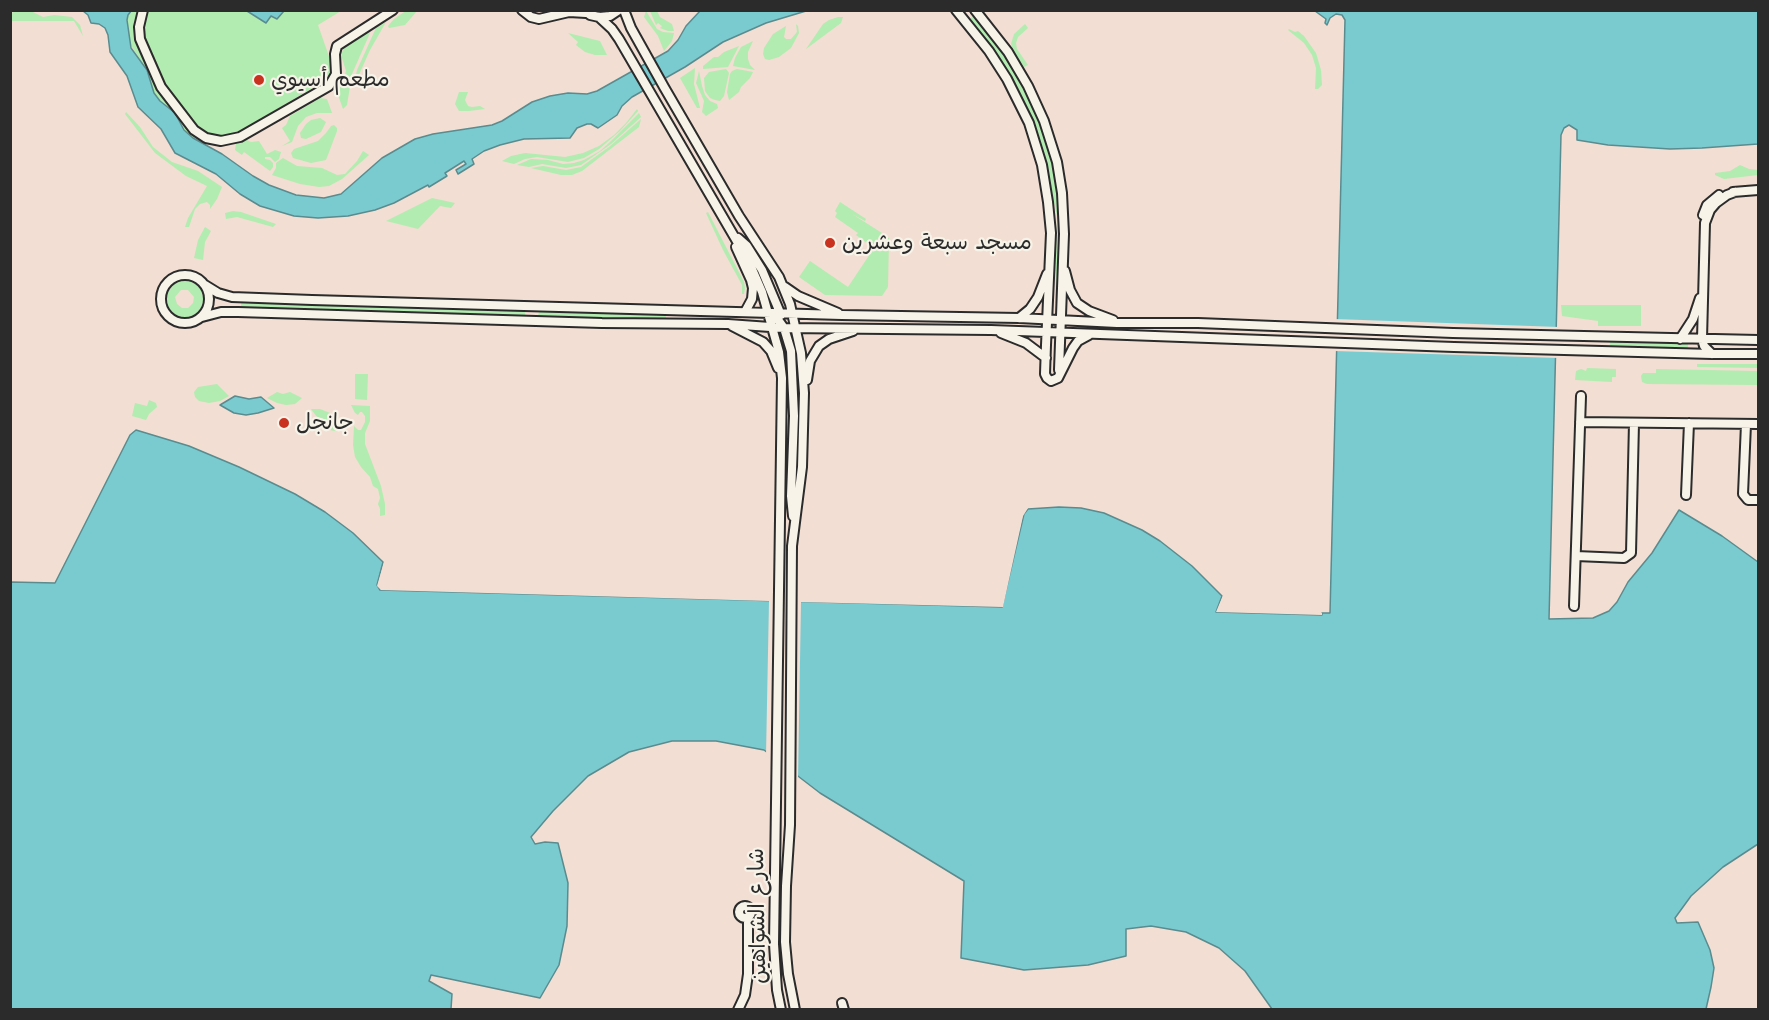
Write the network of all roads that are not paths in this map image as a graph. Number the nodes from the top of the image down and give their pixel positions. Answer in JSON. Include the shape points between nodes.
{"nodes":[{"id":1,"x":143,"y":10,"type":"edge"},
{"id":2,"x":393,"y":10,"type":"edge"},
{"id":3,"x":522,"y":10,"type":"edge"},
{"id":4,"x":619,"y":10,"type":"edge"},
{"id":5,"x":624,"y":10,"type":"edge"},
{"id":6,"x":956,"y":10,"type":"edge"},
{"id":7,"x":975,"y":10,"type":"edge"},
{"id":8,"x":585,"y":12,"type":"edge"},
{"id":9,"x":599,"y":17,"type":"junction"},
{"id":10,"x":1758,"y":190,"type":"edge"},
{"id":11,"x":734,"y":236,"type":"junction"},
{"id":12,"x":1062,"y":262,"type":"junction"},
{"id":13,"x":1050,"y":264,"type":"junction"},
{"id":14,"x":205,"y":285,"type":"junction"},
{"id":15,"x":783,"y":285,"type":"junction"},
{"id":16,"x":1703,"y":288,"type":"junction"},
{"id":17,"x":745,"y":312,"type":"junction"},
{"id":18,"x":769,"y":313,"type":"junction"},
{"id":19,"x":780,"y":313,"type":"junction"},
{"id":20,"x":792,"y":313,"type":"junction"},
{"id":21,"x":842,"y":315,"type":"junction"},
{"id":22,"x":202,"y":317,"type":"junction"},
{"id":23,"x":1019,"y":318,"type":"junction"},
{"id":24,"x":1047,"y":319,"type":"junction"},
{"id":25,"x":1060,"y":320,"type":"junction"},
{"id":26,"x":1117,"y":323,"type":"junction"},
{"id":27,"x":728,"y":324,"type":"junction"},
{"id":28,"x":773,"y":327,"type":"junction"},
{"id":29,"x":784,"y":328,"type":"junction"},
{"id":30,"x":795,"y":328,"type":"junction"},
{"id":31,"x":861,"y":329,"type":"junction"},
{"id":32,"x":991,"y":330,"type":"junction"},
{"id":33,"x":1046,"y":332,"type":"junction"},
{"id":34,"x":1060,"y":333,"type":"junction"},
{"id":35,"x":1090,"y":335,"type":"junction"},
{"id":36,"x":1680,"y":339,"type":"junction"},
{"id":37,"x":1702,"y":339,"type":"junction"},
{"id":38,"x":1758,"y":340,"type":"edge"},
{"id":39,"x":1712,"y":354,"type":"junction"},
{"id":40,"x":1758,"y":354,"type":"edge"},
{"id":41,"x":1046,"y":358,"type":"junction"},
{"id":42,"x":1059,"y":373,"type":"junction"},
{"id":43,"x":782,"y":378,"type":"junction"},
{"id":44,"x":804,"y":393,"type":"junction"},
{"id":45,"x":1581,"y":396,"type":"dead end"},
{"id":46,"x":1580,"y":422,"type":"junction"},
{"id":47,"x":1634,"y":423,"type":"junction"},
{"id":48,"x":1689,"y":423,"type":"junction"},
{"id":49,"x":1746,"y":424,"type":"junction"},
{"id":50,"x":1758,"y":424,"type":"edge"},
{"id":51,"x":1686,"y":495,"type":"dead end"},
{"id":52,"x":1758,"y":500,"type":"edge"},
{"id":53,"x":795,"y":523,"type":"junction"},
{"id":54,"x":1576,"y":556,"type":"junction"},
{"id":55,"x":1574,"y":606,"type":"dead end"},
{"id":56,"x":748,"y":918,"type":"dead end"},
{"id":57,"x":738,"y":1010,"type":"edge"},
{"id":58,"x":781,"y":1010,"type":"edge"},
{"id":59,"x":795,"y":1010,"type":"edge"}],
"edges":[{"from":1,"to":2,"type":"street","via":[[141,44],[163,91],[194,130],[221,141],[240,137],[329,86],[336,74],[337,45]]},
{"from":3,"to":8,"type":"street","via":[[544,19]]},
{"from":4,"to":9,"type":"street"},
{"from":5,"to":15,"type":"street","via":[[664,87]]},
{"from":6,"to":13,"type":"street","via":[[1003,72],[1035,138],[1048,202]]},
{"from":7,"to":12,"type":"street","via":[[1015,63],[1047,128],[1061,183]]},
{"from":8,"to":9,"type":"street"},
{"from":9,"to":11,"type":"street","via":[[612,29]]},
{"from":10,"to":16,"type":"street","via":[[1723,197],[1706,219]]},
{"from":11,"to":17,"type":"street","via":[[753,288]]},
{"from":11,"to":18,"type":"street","name":"شارع الشواهين"},
{"from":11,"to":19,"type":"street","via":[[758,262]]},
{"from":12,"to":25,"type":"street"},
{"from":12,"to":26,"type":"street","via":[[1077,303]]},
{"from":13,"to":23,"type":"street","via":[[1038,297]]},
{"from":13,"to":24,"type":"street"},
{"from":14,"to":17,"type":"street","via":[[239,297]]},
{"from":14,"to":22,"type":"street","via":[[209,302]]},
{"from":14,"to":22,"type":"street","via":[[194,276],[180,275],[164,285],[160,298],[161,307],[174,321],[183,324]]},
{"from":15,"to":20,"type":"street"},
{"from":15,"to":21,"type":"street","via":[[798,296]]},
{"from":16,"to":36,"type":"street","via":[[1693,319]]},
{"from":16,"to":37,"type":"street"},
{"from":17,"to":18,"type":"street"},
{"from":18,"to":19,"type":"street"},
{"from":18,"to":28,"type":"street","name":"شارع الشواهين"},
{"from":18,"to":29,"type":"street"},
{"from":19,"to":20,"type":"street"},
{"from":19,"to":30,"type":"street"},
{"from":20,"to":21,"type":"street"},
{"from":20,"to":30,"type":"street"},
{"from":21,"to":23,"type":"street"},
{"from":22,"to":27,"type":"street","via":[[230,312]]},
{"from":23,"to":24,"type":"street"},
{"from":24,"to":25,"type":"street"},
{"from":24,"to":33,"type":"street"},
{"from":25,"to":26,"type":"street"},
{"from":25,"to":34,"type":"street"},
{"from":26,"to":36,"type":"street"},
{"from":27,"to":28,"type":"street"},
{"from":27,"to":43,"type":"street","via":[[763,342]]},
{"from":28,"to":29,"type":"street"},
{"from":28,"to":43,"type":"street","name":"شارع الشواهين"},
{"from":29,"to":30,"type":"street"},
{"from":29,"to":53,"type":"street","via":[[792,359],[791,496]]},
{"from":30,"to":31,"type":"street"},
{"from":30,"to":44,"type":"street"},
{"from":31,"to":32,"type":"street"},
{"from":31,"to":44,"type":"street","via":[[819,346],[810,361]]},
{"from":32,"to":33,"type":"street"},
{"from":32,"to":41,"type":"street","via":[[1019,340]]},
{"from":33,"to":34,"type":"street"},
{"from":33,"to":41,"type":"street"},
{"from":34,"to":35,"type":"street"},
{"from":34,"to":42,"type":"street"},
{"from":35,"to":39,"type":"street"},
{"from":35,"to":42,"type":"street","via":[[1075,345]]},
{"from":36,"to":37,"type":"street"},
{"from":37,"to":38,"type":"street"},
{"from":37,"to":39,"type":"street"},
{"from":39,"to":40,"type":"street"},
{"from":41,"to":42,"type":"street","via":[[1047,378],[1054,381]]},
{"from":43,"to":58,"type":"street","name":"شارع الشواهين","via":[[774,969]]},
{"from":44,"to":53,"type":"street","via":[[802,467]]},
{"from":45,"to":46,"type":"street"},
{"from":46,"to":47,"type":"street"},
{"from":46,"to":54,"type":"street"},
{"from":47,"to":48,"type":"street"},
{"from":47,"to":54,"type":"street","via":[[1631,554],[1624,558]]},
{"from":48,"to":49,"type":"street"},
{"from":48,"to":51,"type":"street"},
{"from":49,"to":50,"type":"street"},
{"from":49,"to":52,"type":"street","via":[[1743,494],[1748,500]]},
{"from":53,"to":59,"type":"street","name":"شارع الشواهين","via":[[786,886],[788,974]]},
{"from":54,"to":55,"type":"street"},
{"from":56,"to":57,"type":"street","via":[[748,974]]}]}
